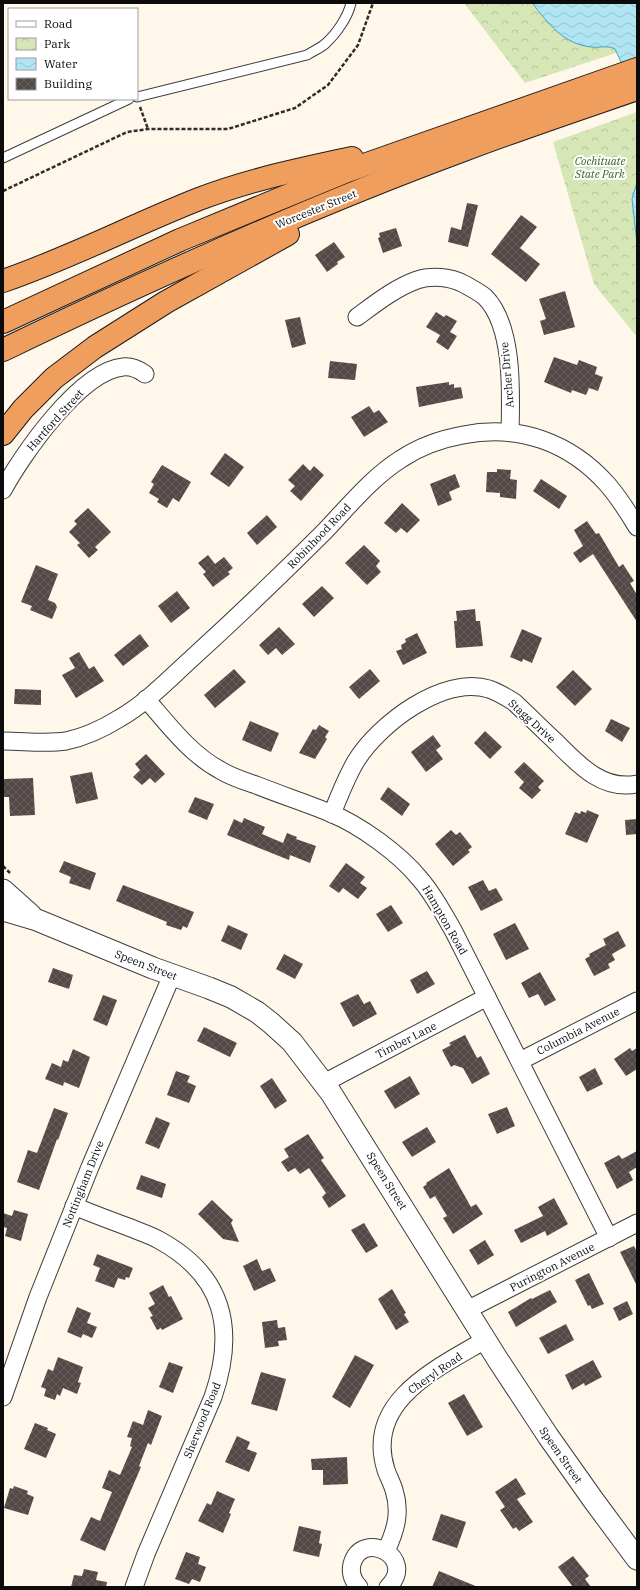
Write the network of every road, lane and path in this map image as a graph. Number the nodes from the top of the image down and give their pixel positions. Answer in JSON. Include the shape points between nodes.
{"nodes":[{"id":1,"x":351,"y":3,"type":"edge"},
{"id":2,"x":373,"y":3,"type":"edge"},
{"id":3,"x":630,"y":82,"type":"edge"},
{"id":4,"x":138,"y":97,"type":"edge"},
{"id":5,"x":124,"y":100,"type":"edge"},
{"id":6,"x":140,"y":107,"type":"dead end"},
{"id":7,"x":148,"y":129,"type":"junction"},
{"id":8,"x":461,"y":130,"type":"junction"},
{"id":9,"x":3,"y":158,"type":"edge"},
{"id":10,"x":380,"y":182,"type":"junction"},
{"id":11,"x":3,"y":191,"type":"edge"},
{"id":12,"x":3,"y":281,"type":"edge"},
{"id":13,"x":357,"y":316,"type":"dead end"},
{"id":14,"x":3,"y":322,"type":"edge"},
{"id":15,"x":3,"y":350,"type":"edge"},
{"id":16,"x":146,"y":374,"type":"dead end"},
{"id":17,"x":510,"y":432,"type":"junction"},
{"id":18,"x":3,"y":434,"type":"edge"},
{"id":19,"x":3,"y":490,"type":"edge"},
{"id":20,"x":637,"y":527,"type":"edge"},
{"id":21,"x":146,"y":698,"type":"junction"},
{"id":22,"x":3,"y":741,"type":"edge"},
{"id":23,"x":637,"y":784,"type":"edge"},
{"id":24,"x":332,"y":814,"type":"junction"},
{"id":25,"x":3,"y":890,"type":"edge"},
{"id":26,"x":3,"y":910,"type":"edge"},
{"id":27,"x":37,"y":920,"type":"junction"},
{"id":28,"x":172,"y":975,"type":"junction"},
{"id":29,"x":487,"y":997,"type":"junction"},
{"id":30,"x":637,"y":1001,"type":"edge"},
{"id":31,"x":520,"y":1061,"type":"junction"},
{"id":32,"x":324,"y":1083,"type":"junction"},
{"id":33,"x":74,"y":1206,"type":"junction"},
{"id":34,"x":637,"y":1223,"type":"edge"},
{"id":35,"x":608,"y":1238,"type":"junction"},
{"id":36,"x":467,"y":1310,"type":"junction"},
{"id":37,"x":485,"y":1340,"type":"junction"},
{"id":38,"x":3,"y":1397,"type":"edge"},
{"id":39,"x":386,"y":1551,"type":"junction"},
{"id":40,"x":637,"y":1559,"type":"edge"},
{"id":41,"x":134,"y":1587,"type":"edge"},
{"id":42,"x":359,"y":1587,"type":"edge"},
{"id":43,"x":388,"y":1587,"type":"edge"}],
"edges":[{"from":1,"to":4,"type":"lane","via":[[350,10],[335,33],[325,44],[307,55]]},
{"from":2,"to":7,"type":"path","via":[[358,45],[328,85],[295,108],[228,129]]},
{"from":3,"to":8,"type":"highway","name":"Worcester Street"},
{"from":3,"to":10,"type":"highway","name":"Worcester Street"},
{"from":5,"to":9,"type":"lane"},
{"from":6,"to":7,"type":"path"},
{"from":7,"to":11,"type":"path","via":[[127,132]]},
{"from":8,"to":12,"type":"highway","via":[[228,189],[176,208],[37,269]]},
{"from":8,"to":14,"type":"highway","name":"Worcester Street","via":[[347,171],[236,217]]},
{"from":10,"to":15,"type":"highway","name":"Worcester Street","via":[[199,259]]},
{"from":10,"to":18,"type":"highway","via":[[196,285],[100,343],[54,378]]},
{"from":13,"to":17,"type":"street","name":"Archer Drive","via":[[404,285],[419,280],[447,278],[474,289],[494,310],[505,338],[511,398]]},
{"from":16,"to":19,"type":"street","name":"Hartford Street","via":[[135,368],[123,367],[105,373],[87,385],[38,438]]},
{"from":17,"to":20,"type":"street","name":"Robinhood Road","via":[[545,441],[580,459],[608,484]]},
{"from":17,"to":21,"type":"street","name":"Robinhood Road","via":[[472,433],[437,441],[419,448],[388,467],[271,585]]},
{"from":21,"to":22,"type":"street","name":"Robinhood Road","via":[[122,717],[73,739],[51,742]]},
{"from":21,"to":24,"type":"street","name":"Hampton Road","via":[[192,750],[220,771]]},
{"from":23,"to":24,"type":"street","name":"Stagg Drive","via":[[617,785],[589,773],[514,702],[488,688],[472,687],[426,698],[394,720],[356,760]]},
{"from":24,"to":29,"type":"street","name":"Hampton Road","via":[[379,842],[420,878],[453,930]]},
{"from":25,"to":27,"type":"street","name":"Speen Street"},
{"from":26,"to":27,"type":"street","name":"Speen Street"},
{"from":27,"to":28,"type":"street","name":"Speen Street"},
{"from":28,"to":32,"type":"street","name":"Speen Street","via":[[220,992],[256,1012],[292,1042]]},
{"from":28,"to":33,"type":"street","name":"Nottingham Drive"},
{"from":29,"to":31,"type":"street","name":"Hampton Road"},
{"from":29,"to":32,"type":"street","name":"Timber Lane"},
{"from":30,"to":31,"type":"street","name":"Columbia Avenue"},
{"from":31,"to":35,"type":"street","name":"Hampton Road"},
{"from":32,"to":36,"type":"street","name":"Speen Street"},
{"from":33,"to":38,"type":"street","name":"Nottingham Drive"},
{"from":33,"to":41,"type":"street","name":"Sherwood Road","via":[[157,1239],[178,1252],[198,1270],[209,1285],[217,1299],[225,1331],[223,1364],[213,1397]]},
{"from":34,"to":35,"type":"street","name":"Purington Avenue"},
{"from":35,"to":36,"type":"street","name":"Purington Avenue"},
{"from":36,"to":37,"type":"street","name":"Speen Street"},
{"from":37,"to":39,"type":"street","name":"Cheryl Road","via":[[417,1383],[397,1401],[385,1424],[382,1448],[386,1470],[398,1504],[396,1527]]},
{"from":37,"to":40,"type":"street","name":"Speen Street","via":[[568,1466]]},
{"from":39,"to":42,"type":"street","via":[[372,1547],[358,1554],[351,1568]]},
{"from":39,"to":43,"type":"street","via":[[392,1556],[396,1569],[396,1576]]}]}
